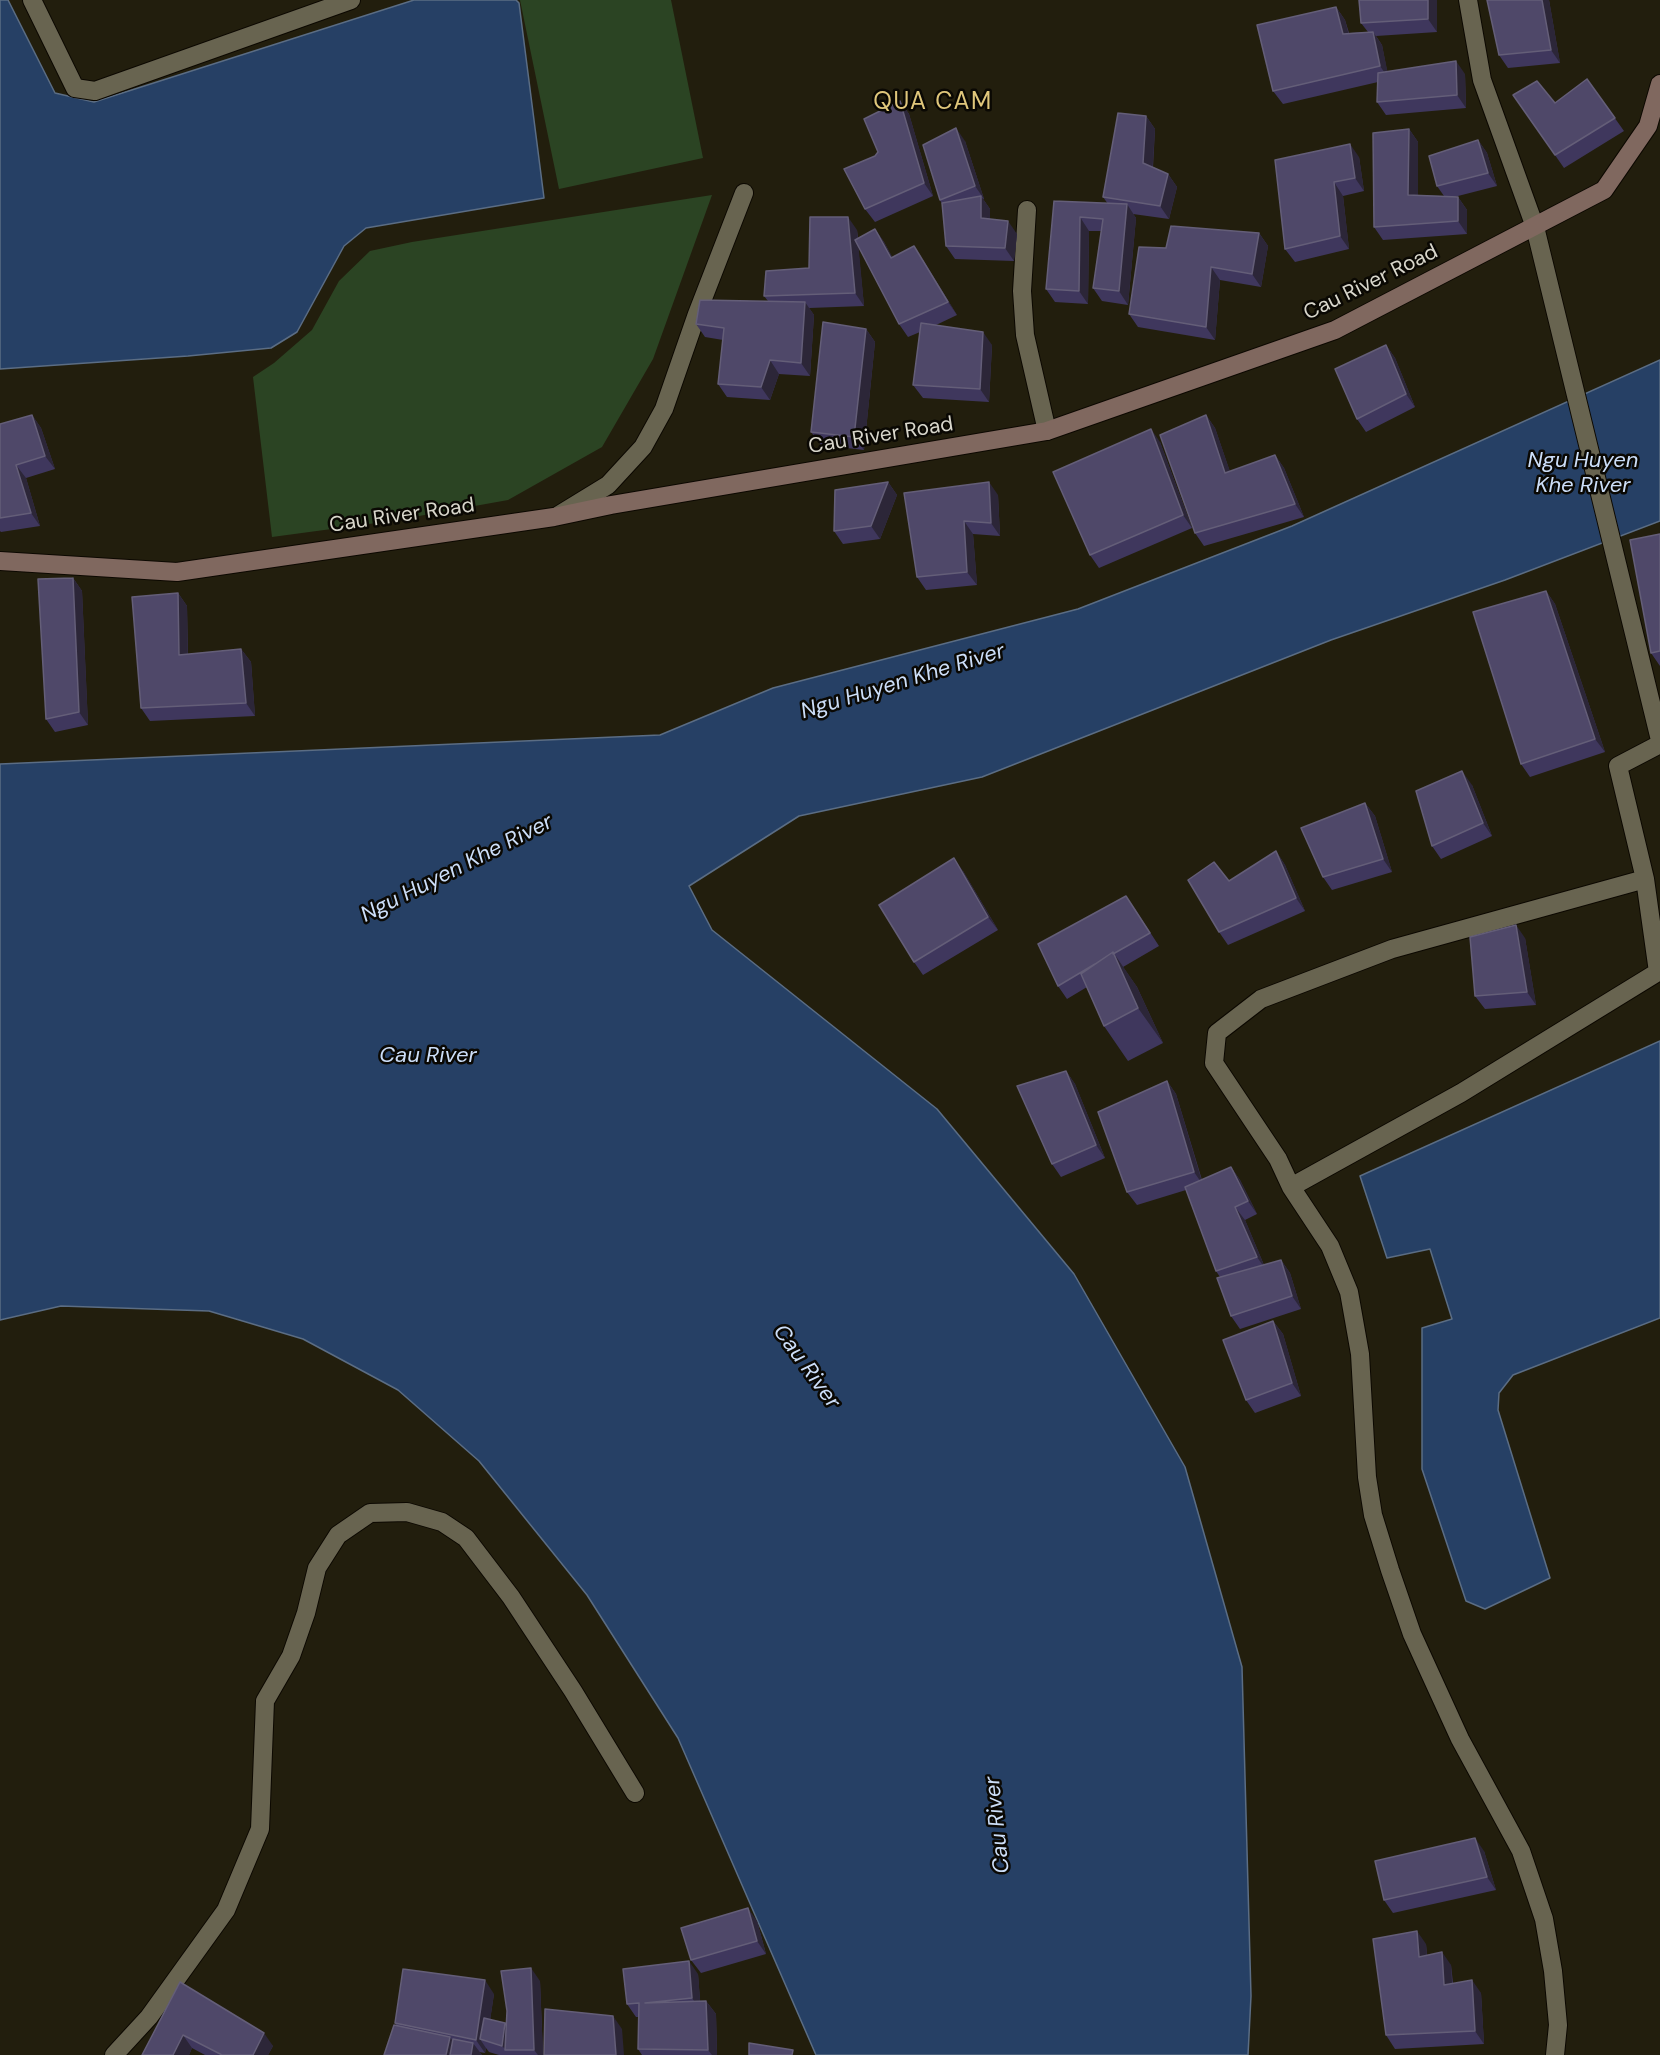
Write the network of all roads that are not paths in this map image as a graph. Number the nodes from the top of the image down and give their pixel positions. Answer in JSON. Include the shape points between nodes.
{"nodes":[{"id":1,"x":32,"y":0,"type":"edge"},
{"id":2,"x":351,"y":0,"type":"edge"},
{"id":3,"x":1468,"y":0,"type":"edge"},
{"id":4,"x":1660,"y":84,"type":"edge"},
{"id":5,"x":744,"y":194,"type":"dead end"},
{"id":6,"x":1027,"y":210,"type":"dead end"},
{"id":7,"x":1535,"y":226,"type":"junction"},
{"id":8,"x":1047,"y":431,"type":"junction"},
{"id":9,"x":554,"y":517,"type":"junction"},
{"id":10,"x":0,"y":561,"type":"edge"},
{"id":11,"x":1660,"y":742,"type":"edge"},
{"id":12,"x":1645,"y":879,"type":"junction"},
{"id":13,"x":1659,"y":972,"type":"edge"},
{"id":14,"x":1291,"y":1187,"type":"junction"},
{"id":15,"x":635,"y":1793,"type":"dead end"},
{"id":16,"x":114,"y":2055,"type":"edge"},
{"id":17,"x":1555,"y":2055,"type":"edge"}],
"edges":[{"from":1,"to":2,"type":"street","via":[[75,88],[95,91]]},
{"from":3,"to":7,"type":"street","via":[[1482,80]]},
{"from":4,"to":7,"type":"main road","name":"Cau River Road","via":[[1648,126],[1604,190]]},
{"from":5,"to":9,"type":"street","via":[[664,410],[643,447],[608,485]]},
{"from":6,"to":8,"type":"street","via":[[1022,291],[1025,334]]},
{"from":7,"to":8,"type":"main road","name":"Cau River Road","via":[[1335,330]]},
{"from":7,"to":11,"type":"street"},
{"from":8,"to":9,"type":"main road","name":"Cau River Road"},
{"from":9,"to":10,"type":"main road","name":"Cau River Road","via":[[177,572]]},
{"from":11,"to":12,"type":"street","via":[[1618,766]]},
{"from":12,"to":13,"type":"street"},
{"from":12,"to":14,"type":"street","via":[[1392,949],[1261,999],[1217,1033],[1214,1063],[1278,1159]]},
{"from":13,"to":14,"type":"street","via":[[1461,1093]]},
{"from":14,"to":17,"type":"street","via":[[1330,1246],[1349,1292],[1360,1354],[1373,1515],[1412,1634],[1460,1739],[1521,1851],[1544,1918],[1558,2025]]},
{"from":15,"to":16,"type":"street","via":[[573,1690],[466,1538],[442,1522],[407,1512],[370,1513],[338,1535],[317,1568],[291,1656],[265,1701],[260,1829],[226,1910],[149,2017]]}]}
